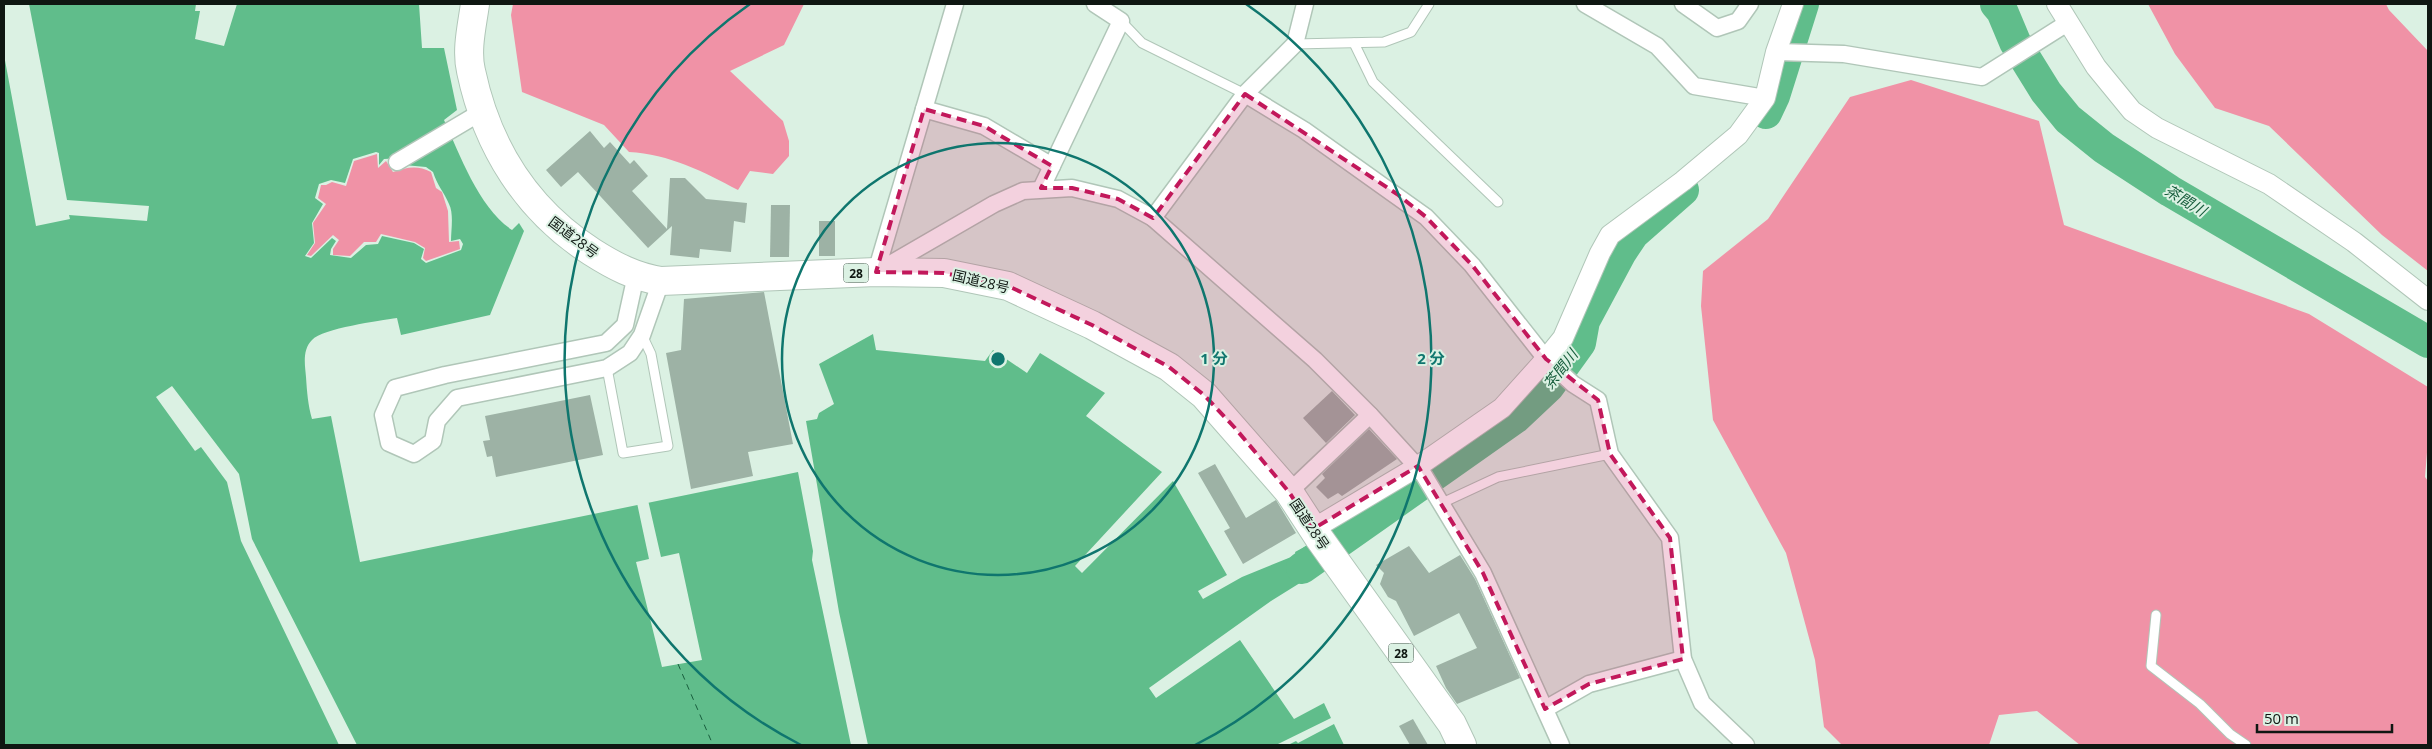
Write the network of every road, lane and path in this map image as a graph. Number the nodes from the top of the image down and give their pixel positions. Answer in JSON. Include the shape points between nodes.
{"nodes":[{"id":1,"x":475,"y":4,"type":"edge"},
{"id":2,"x":955,"y":4,"type":"edge"},
{"id":3,"x":1095,"y":4,"type":"edge"},
{"id":4,"x":1305,"y":4,"type":"edge"},
{"id":5,"x":1429,"y":4,"type":"edge"},
{"id":6,"x":1585,"y":4,"type":"edge"},
{"id":7,"x":1683,"y":4,"type":"edge"},
{"id":8,"x":1750,"y":4,"type":"edge"},
{"id":9,"x":1793,"y":4,"type":"edge"},
{"id":10,"x":2057,"y":4,"type":"edge"},
{"id":11,"x":1121,"y":21,"type":"junction"},
{"id":12,"x":2067,"y":24,"type":"junction"},
{"id":13,"x":1354,"y":43,"type":"junction"},
{"id":14,"x":1295,"y":44,"type":"junction"},
{"id":15,"x":1776,"y":52,"type":"junction"},
{"id":16,"x":1245,"y":94,"type":"junction"},
{"id":17,"x":1765,"y":98,"type":"junction"},
{"id":18,"x":924,"y":109,"type":"junction"},
{"id":19,"x":472,"y":116,"type":"junction"},
{"id":20,"x":397,"y":162,"type":"dead end"},
{"id":21,"x":1052,"y":166,"type":"junction"},
{"id":22,"x":1041,"y":189,"type":"junction"},
{"id":23,"x":1498,"y":202,"type":"dead end"},
{"id":24,"x":1153,"y":218,"type":"junction"},
{"id":25,"x":876,"y":272,"type":"junction"},
{"id":26,"x":649,"y":278,"type":"junction"},
{"id":27,"x":2428,"y":300,"type":"edge"},
{"id":28,"x":642,"y":336,"type":"junction"},
{"id":29,"x":1550,"y":362,"type":"junction"},
{"id":30,"x":607,"y":368,"type":"junction"},
{"id":31,"x":1370,"y":415,"type":"junction"},
{"id":32,"x":1610,"y":454,"type":"junction"},
{"id":33,"x":1419,"y":469,"type":"junction"},
{"id":34,"x":1289,"y":492,"type":"junction"},
{"id":35,"x":1439,"y":497,"type":"junction"},
{"id":36,"x":1316,"y":534,"type":"junction"},
{"id":37,"x":2156,"y":615,"type":"dead end"},
{"id":38,"x":1683,"y":659,"type":"junction"},
{"id":39,"x":1545,"y":709,"type":"junction"},
{"id":40,"x":1462,"y":745,"type":"edge"},
{"id":41,"x":1560,"y":745,"type":"edge"},
{"id":42,"x":1746,"y":745,"type":"edge"},
{"id":43,"x":2246,"y":745,"type":"edge"}],
"edges":[{"from":1,"to":19,"type":"highway","name":"国道28号","number":"28","via":[[470,37]]},
{"from":2,"to":18,"type":"street"},
{"from":3,"to":11,"type":"street"},
{"from":4,"to":14,"type":"street"},
{"from":5,"to":13,"type":"lane","via":[[1411,32],[1384,42]]},
{"from":6,"to":17,"type":"street","via":[[1657,46],[1694,86]]},
{"from":7,"to":8,"type":"street","via":[[1717,28],[1738,21]]},
{"from":9,"to":15,"type":"street"},
{"from":10,"to":12,"type":"street"},
{"from":11,"to":16,"type":"lane","via":[[1142,43]]},
{"from":11,"to":21,"type":"street"},
{"from":12,"to":15,"type":"street","via":[[1982,77],[1844,54]]},
{"from":12,"to":27,"type":"street","via":[[2096,67],[2132,111],[2157,128],[2269,184],[2354,242]]},
{"from":13,"to":14,"type":"lane"},
{"from":13,"to":23,"type":"lane","via":[[1373,82]]},
{"from":14,"to":16,"type":"street"},
{"from":15,"to":17,"type":"street"},
{"from":16,"to":24,"type":"street"},
{"from":16,"to":29,"type":"street","via":[[1304,130],[1426,217],[1472,265]]},
{"from":17,"to":29,"type":"street","via":[[1738,134],[1683,181],[1610,235]]},
{"from":18,"to":21,"type":"street","via":[[984,126]]},
{"from":18,"to":25,"type":"street"},
{"from":19,"to":20,"type":"street"},
{"from":19,"to":26,"type":"highway","name":"国道28号","number":"28","via":[[536,207],[576,241],[619,268]]},
{"from":21,"to":22,"type":"street"},
{"from":22,"to":24,"type":"street","via":[[1072,188],[1118,199]]},
{"from":22,"to":25,"type":"street","via":[[1024,191],[994,204]]},
{"from":24,"to":31,"type":"street","via":[[1315,360]]},
{"from":25,"to":26,"type":"highway","name":"国道28号","number":"28"},
{"from":25,"to":34,"type":"highway","name":"国道28号","number":"28","via":[[944,273],[1008,286],[1092,325],[1170,367],[1204,395]]},
{"from":26,"to":28,"type":"street"},
{"from":26,"to":30,"type":"street","via":[[625,325],[606,343],[395,388],[383,415],[389,443],[414,454],[433,441],[437,421],[457,398]]},
{"from":28,"to":30,"type":"street","via":[[630,353]]},
{"from":28,"to":30,"type":"lane","via":[[651,354],[668,446],[623,453]]},
{"from":29,"to":32,"type":"street","via":[[1572,384],[1598,400]]},
{"from":29,"to":33,"type":"street","via":[[1502,408]]},
{"from":31,"to":33,"type":"street"},
{"from":31,"to":34,"type":"street"},
{"from":32,"to":35,"type":"lane","via":[[1498,477]]},
{"from":32,"to":38,"type":"street","via":[[1670,538]]},
{"from":33,"to":35,"type":"street"},
{"from":33,"to":36,"type":"street"},
{"from":34,"to":36,"type":"highway","name":"国道28号","number":"28"},
{"from":35,"to":39,"type":"street","via":[[1483,574]]},
{"from":36,"to":40,"type":"highway","name":"国道28号","number":"28","via":[[1452,724]]},
{"from":37,"to":43,"type":"lane","via":[[2151,666]]},
{"from":38,"to":39,"type":"street","via":[[1589,684]]},
{"from":38,"to":42,"type":"street","via":[[1702,703]]},
{"from":39,"to":41,"type":"street"}]}
